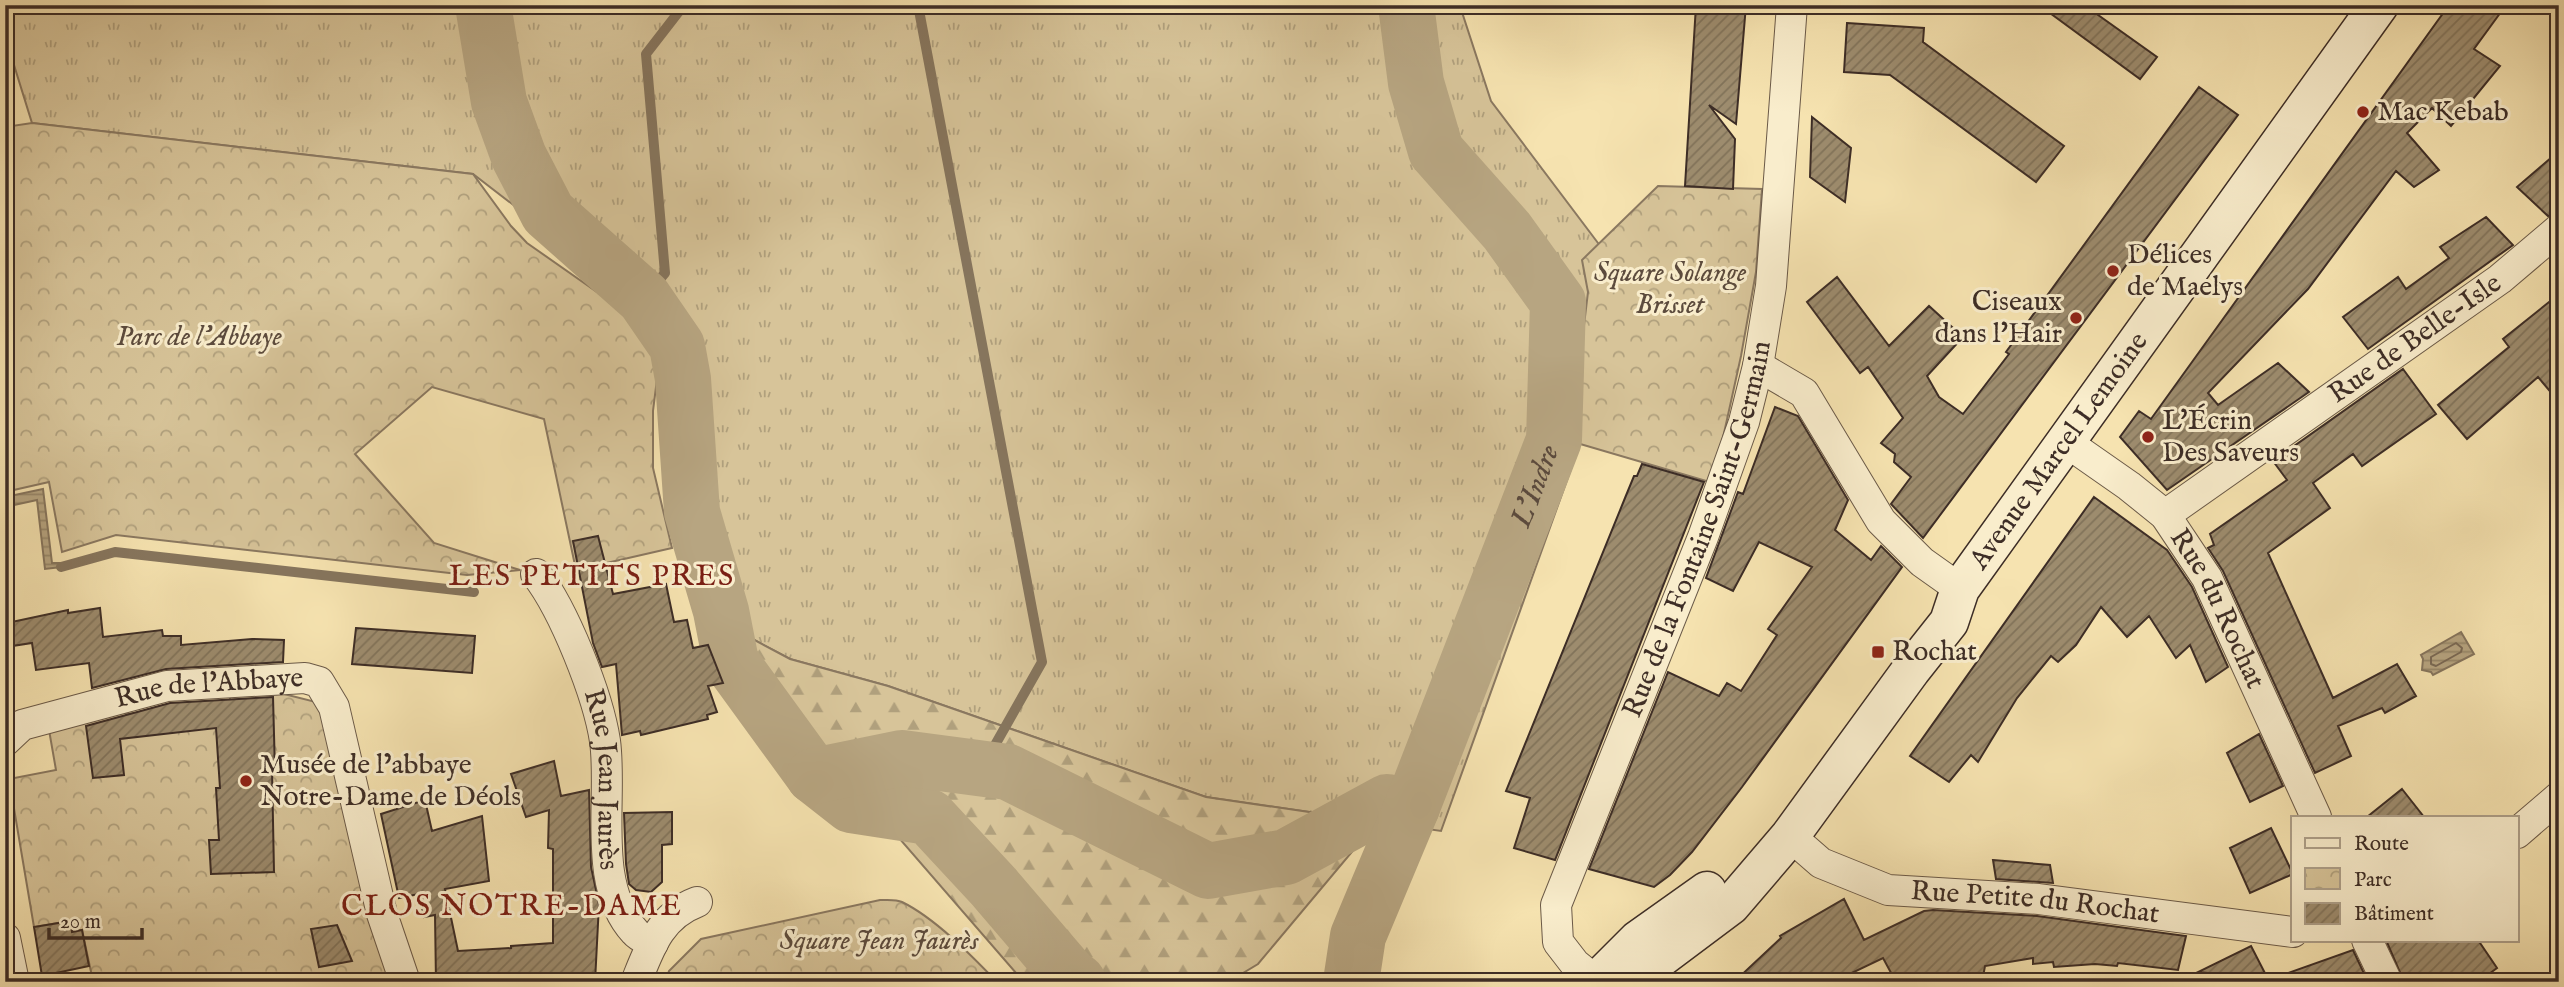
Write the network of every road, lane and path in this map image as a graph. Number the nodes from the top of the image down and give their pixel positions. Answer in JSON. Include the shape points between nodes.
{"nodes":[{"id":1,"x":1792,"y":5,"type":"edge"},
{"id":2,"x":2379,"y":5,"type":"edge"},
{"id":3,"x":2559,"y":229,"type":"edge"},
{"id":4,"x":1758,"y":366,"type":"junction"},
{"id":5,"x":2066,"y":442,"type":"junction"},
{"id":6,"x":2165,"y":515,"type":"junction"},
{"id":7,"x":536,"y":574,"type":"dead end"},
{"id":8,"x":1960,"y":589,"type":"junction"},
{"id":9,"x":5,"y":741,"type":"edge"},
{"id":10,"x":2559,"y":797,"type":"edge"},
{"id":11,"x":2316,"y":816,"type":"edge"},
{"id":12,"x":2518,"y":832,"type":"edge"},
{"id":13,"x":1790,"y":836,"type":"junction"},
{"id":14,"x":698,"y":902,"type":"dead end"},
{"id":15,"x":2291,"y":932,"type":"edge"},
{"id":16,"x":5,"y":939,"type":"edge"},
{"id":17,"x":2368,"y":942,"type":"edge"},
{"id":18,"x":653,"y":943,"type":"junction"},
{"id":19,"x":1613,"y":981,"type":"edge"},
{"id":20,"x":14,"y":982,"type":"edge"},
{"id":21,"x":405,"y":982,"type":"edge"},
{"id":22,"x":636,"y":982,"type":"edge"},
{"id":23,"x":2387,"y":982,"type":"edge"}],
"edges":[{"from":1,"to":4,"type":"street","name":"Rue de la Fontaine Saint-Germain","via":[[1771,286]]},
{"from":2,"to":5,"type":"main road","name":"Avenue Marcel Lemoine"},
{"from":3,"to":6,"type":"street","name":"Rue de Belle-Isle","via":[[2500,279]]},
{"from":4,"to":8,"type":"street","via":[[1804,393],[1881,521],[1922,562]]},
{"from":4,"to":19,"type":"street","name":"Rue de la Fontaine Saint-Germain","via":[[1744,422],[1703,537],[1556,905],[1558,942],[1575,964]]},
{"from":5,"to":6,"type":"street","name":"Rue du Rochat"},
{"from":5,"to":8,"type":"main road","name":"Avenue Marcel Lemoine"},
{"from":6,"to":11,"type":"street","name":"Rue du Rochat","via":[[2207,578]]},
{"from":7,"to":18,"type":"street","name":"Rue Jean Jaurès","via":[[555,602],[597,707],[605,742],[612,888],[630,925]]},
{"from":8,"to":13,"type":"main road","name":"Avenue Marcel Lemoine","via":[[1949,622]]},
{"from":8,"to":19,"type":"main road","name":"Avenue Marcel Lemoine","via":[[1928,605],[1767,827],[1710,889],[1638,940]]},
{"from":9,"to":21,"type":"street","name":"Rue de l'Abbaye","via":[[22,725],[167,686],[305,678],[319,682],[334,707],[382,914]]},
{"from":10,"to":12,"type":"street"},
{"from":13,"to":15,"type":"street","name":"Rue Petite du Rochat","via":[[1821,863],[1888,890],[2039,899]]},
{"from":13,"to":19,"type":"main road","name":"Avenue Marcel Lemoine","via":[[1731,905]]},
{"from":14,"to":18,"type":"street","via":[[680,909]]},
{"from":16,"to":20,"type":"street"},
{"from":17,"to":23,"type":"street"},
{"from":18,"to":22,"type":"street"}]}
